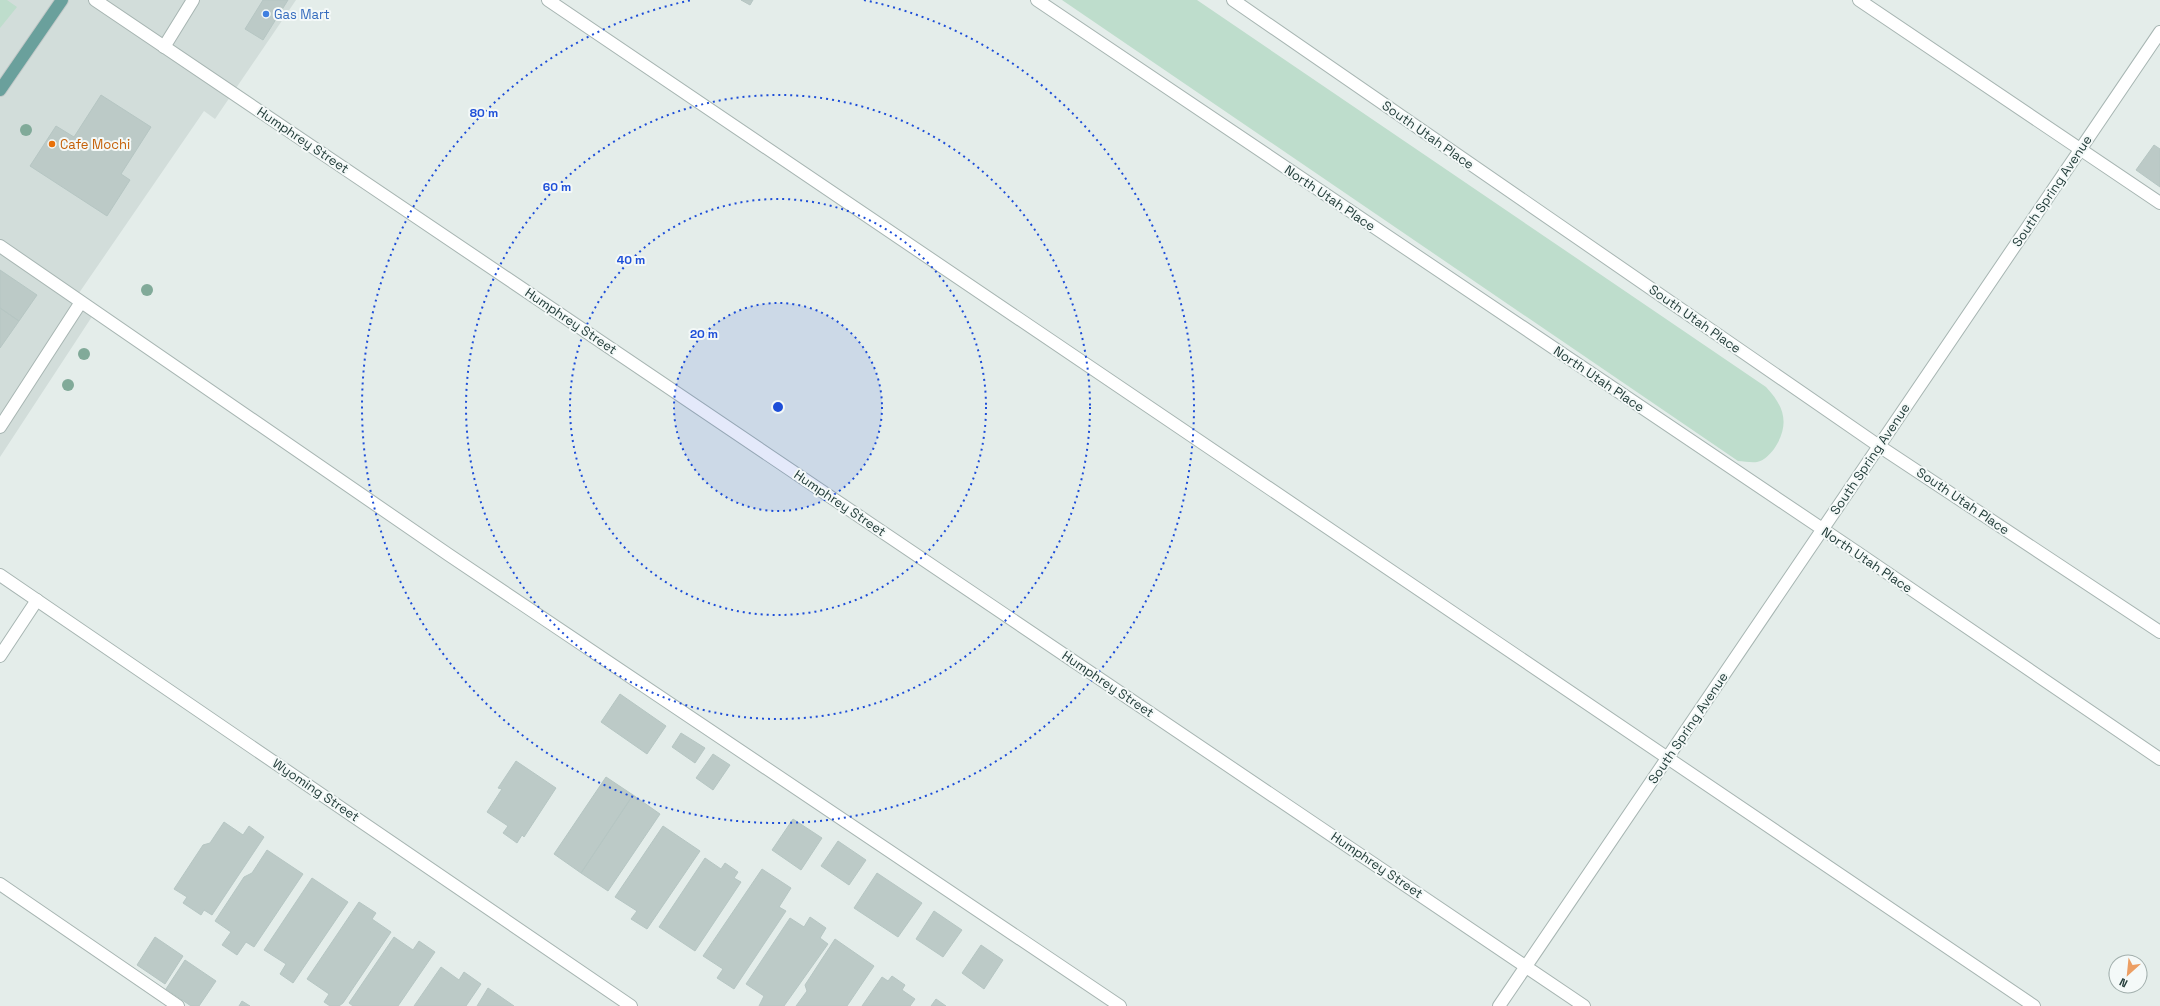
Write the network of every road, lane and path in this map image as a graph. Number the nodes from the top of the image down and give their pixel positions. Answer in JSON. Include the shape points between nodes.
{"nodes":[{"id":1,"x":62,"y":0,"type":"edge"},
{"id":2,"x":95,"y":0,"type":"edge"},
{"id":3,"x":193,"y":0,"type":"edge"},
{"id":4,"x":548,"y":0,"type":"edge"},
{"id":5,"x":1036,"y":0,"type":"edge"},
{"id":6,"x":1233,"y":0,"type":"edge"},
{"id":7,"x":1859,"y":0,"type":"edge"},
{"id":8,"x":2160,"y":32,"type":"edge"},
{"id":9,"x":164,"y":47,"type":"junction"},
{"id":10,"x":0,"y":90,"type":"edge"},
{"id":11,"x":2081,"y":149,"type":"junction"},
{"id":12,"x":2160,"y":203,"type":"edge"},
{"id":13,"x":0,"y":246,"type":"edge"},
{"id":14,"x":81,"y":302,"type":"junction"},
{"id":15,"x":0,"y":427,"type":"edge"},
{"id":16,"x":1879,"y":446,"type":"junction"},
{"id":17,"x":1822,"y":529,"type":"junction"},
{"id":18,"x":0,"y":575,"type":"edge"},
{"id":19,"x":37,"y":600,"type":"junction"},
{"id":20,"x":2160,"y":632,"type":"edge"},
{"id":21,"x":0,"y":656,"type":"edge"},
{"id":22,"x":1667,"y":758,"type":"junction"},
{"id":23,"x":2160,"y":759,"type":"edge"},
{"id":24,"x":0,"y":884,"type":"edge"},
{"id":25,"x":1526,"y":966,"type":"junction"},
{"id":26,"x":178,"y":1006,"type":"edge"},
{"id":27,"x":631,"y":1006,"type":"edge"},
{"id":28,"x":1120,"y":1006,"type":"edge"},
{"id":29,"x":1499,"y":1006,"type":"edge"},
{"id":30,"x":1584,"y":1006,"type":"edge"},
{"id":31,"x":2034,"y":1006,"type":"edge"}],
"edges":[{"from":1,"to":10,"type":"main road"},
{"from":2,"to":9,"type":"street","name":"Humphrey Street"},
{"from":3,"to":9,"type":"street"},
{"from":4,"to":22,"type":"street"},
{"from":5,"to":17,"type":"street","name":"North Utah Place"},
{"from":6,"to":16,"type":"street","name":"South Utah Place"},
{"from":7,"to":11,"type":"street"},
{"from":8,"to":11,"type":"street","name":"South Spring Avenue"},
{"from":9,"to":25,"type":"street","name":"Humphrey Street"},
{"from":11,"to":12,"type":"street"},
{"from":11,"to":16,"type":"street","name":"South Spring Avenue"},
{"from":13,"to":14,"type":"street"},
{"from":14,"to":15,"type":"street"},
{"from":14,"to":28,"type":"street","via":[[449,556]]},
{"from":16,"to":17,"type":"street","name":"South Spring Avenue"},
{"from":16,"to":20,"type":"street","name":"South Utah Place"},
{"from":17,"to":22,"type":"street","name":"South Spring Avenue"},
{"from":17,"to":23,"type":"street","name":"North Utah Place"},
{"from":18,"to":19,"type":"street","name":"Wyoming Street"},
{"from":19,"to":21,"type":"street"},
{"from":19,"to":27,"type":"street","name":"Wyoming Street"},
{"from":22,"to":25,"type":"street","name":"South Spring Avenue"},
{"from":22,"to":31,"type":"street"},
{"from":24,"to":26,"type":"street"},
{"from":25,"to":29,"type":"street","name":"South Spring Avenue"},
{"from":25,"to":30,"type":"street","name":"Humphrey Street"}]}
